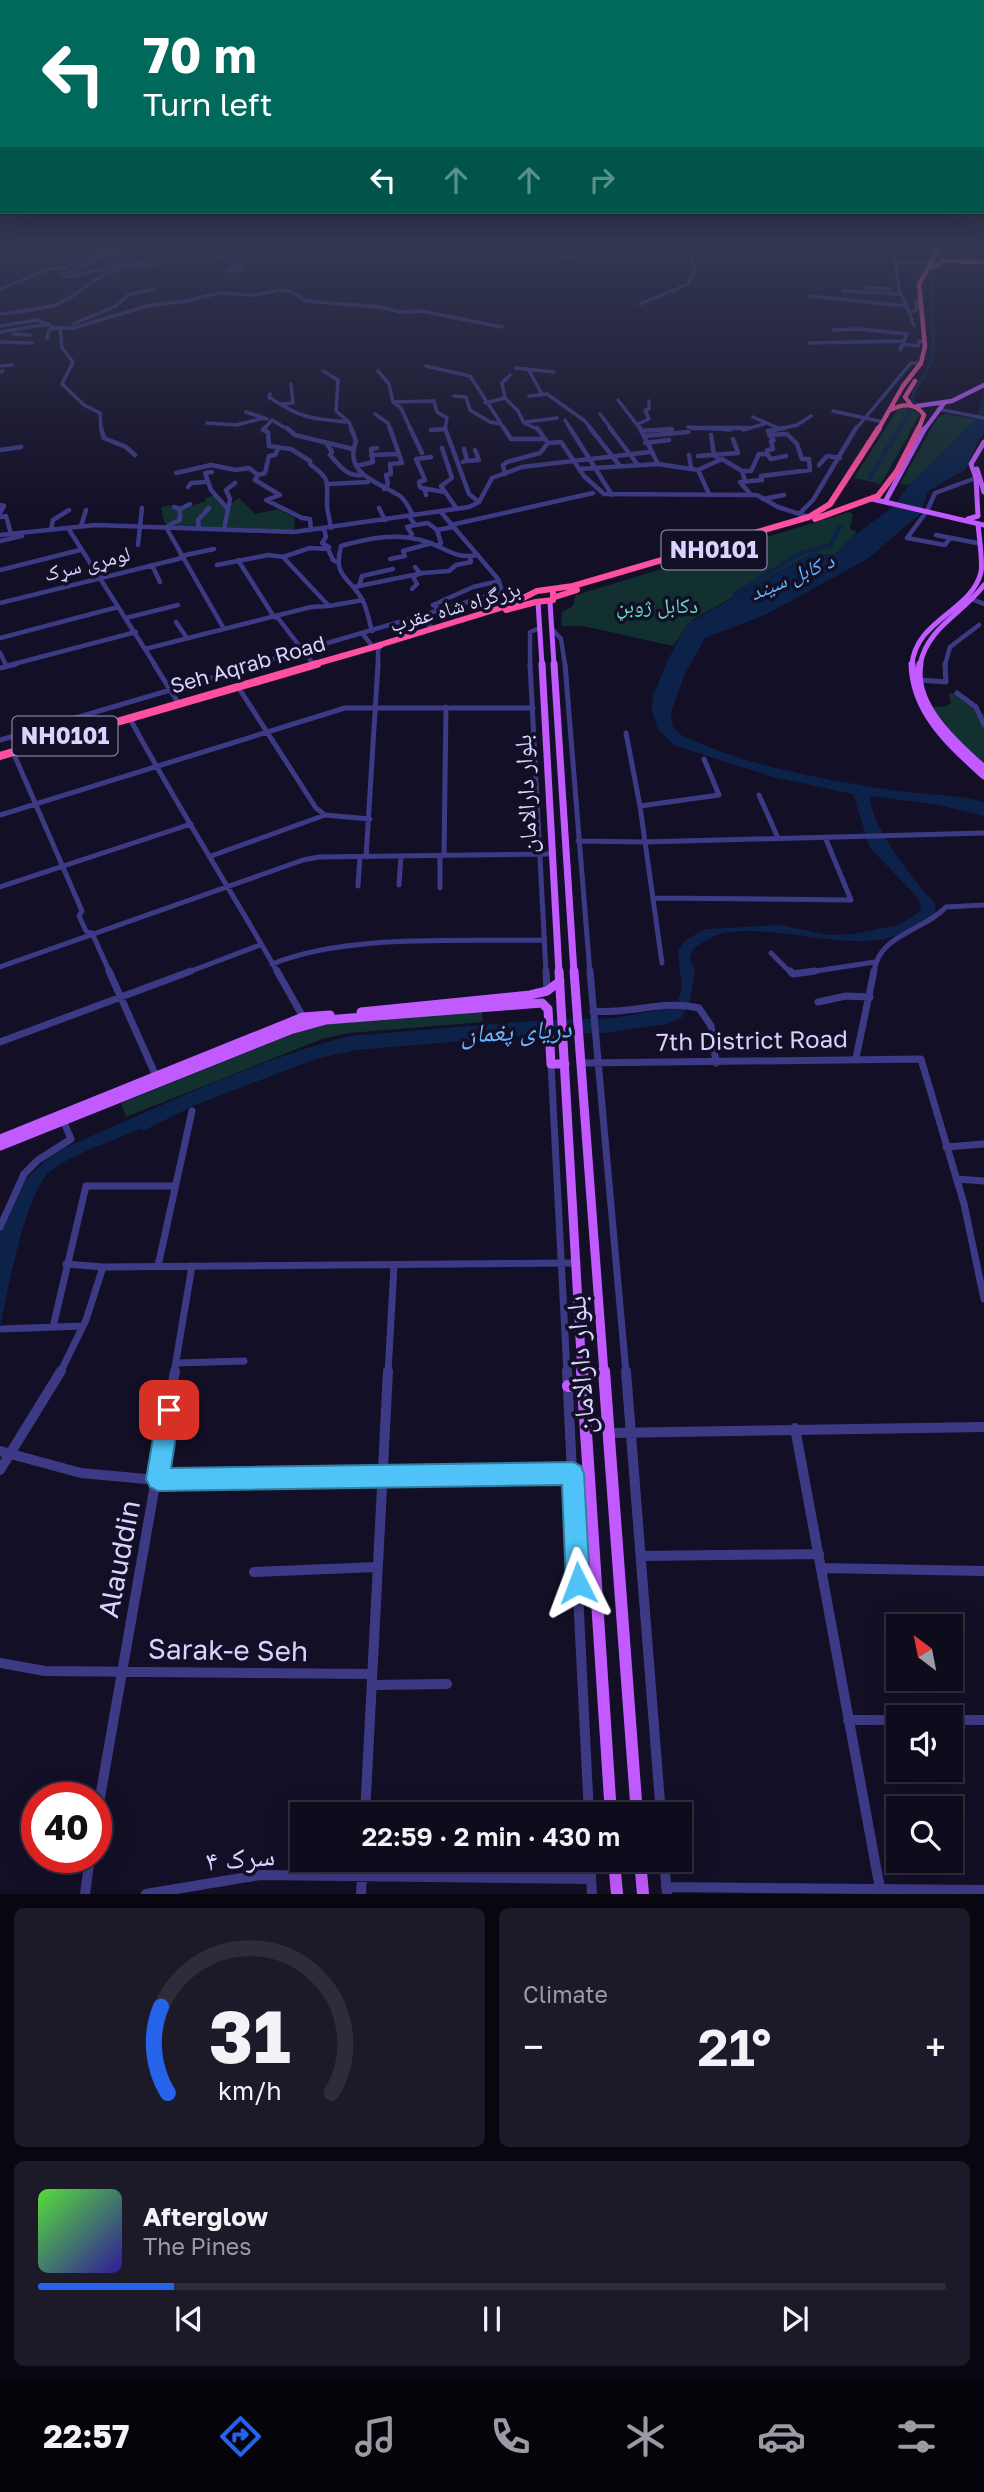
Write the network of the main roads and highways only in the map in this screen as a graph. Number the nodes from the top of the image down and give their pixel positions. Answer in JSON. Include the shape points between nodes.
{"nodes":[{"id":1,"x":924,"y":336,"type":"edge"},
{"id":2,"x":929,"y":336,"type":"edge"},
{"id":3,"x":984,"y":385,"type":"edge"},
{"id":4,"x":945,"y":402,"type":"junction"},
{"id":5,"x":914,"y":405,"type":"junction"},
{"id":6,"x":890,"y":410,"type":"junction"},
{"id":7,"x":984,"y":444,"type":"edge"},
{"id":8,"x":840,"y":489,"type":"junction"},
{"id":9,"x":984,"y":492,"type":"edge"},
{"id":10,"x":872,"y":499,"type":"junction"},
{"id":11,"x":886,"y":500,"type":"junction"},
{"id":12,"x":864,"y":501,"type":"junction"},
{"id":13,"x":961,"y":520,"type":"junction"},
{"id":14,"x":981,"y":524,"type":"edge"},
{"id":15,"x":984,"y":585,"type":"edge"},
{"id":16,"x":548,"y":591,"type":"junction"},
{"id":17,"x":982,"y":593,"type":"edge"},
{"id":18,"x":532,"y":594,"type":"junction"},
{"id":19,"x":553,"y":599,"type":"junction"},
{"id":20,"x":537,"y":602,"type":"junction"},
{"id":21,"x":488,"y":612,"type":"joint"},
{"id":22,"x":378,"y":645,"type":"junction"},
{"id":23,"x":179,"y":704,"type":"joint"},
{"id":24,"x":129,"y":718,"type":"joint"},
{"id":25,"x":0,"y":756,"type":"edge"},
{"id":26,"x":984,"y":768,"type":"edge"},
{"id":27,"x":984,"y":776,"type":"edge"},
{"id":28,"x":559,"y":963,"type":"junction"},
{"id":29,"x":574,"y":967,"type":"junction"},
{"id":30,"x":560,"y":981,"type":"junction"},
{"id":31,"x":565,"y":1064,"type":"junction"},
{"id":32,"x":119,"y":1094,"type":"junction"},
{"id":33,"x":568,"y":1115,"type":"junction"},
{"id":34,"x":586,"y":1115,"type":"junction"},
{"id":35,"x":0,"y":1139,"type":"edge"},
{"id":36,"x":0,"y":1146,"type":"edge"},
{"id":37,"x":583,"y":1385,"type":"junction"},
{"id":38,"x":568,"y":1386,"type":"road end"},
{"id":39,"x":610,"y":1802,"type":"edge"},
{"id":40,"x":636,"y":1802,"type":"edge"},
{"id":41,"x":615,"y":1872,"type":"edge"},
{"id":42,"x":641,"y":1872,"type":"edge"},
{"id":43,"x":617,"y":1894,"type":"edge"},
{"id":44,"x":643,"y":1894,"type":"edge"}],
"edges":[{"from":1,"to":6,"type":"highway","number":"NH0101","via":[[921,363]]},
{"from":2,"to":5,"type":"highway","via":[[924,367],[906,393],[905,400]]},
{"from":3,"to":4,"type":"main road"},
{"from":4,"to":5,"type":"main road"},
{"from":4,"to":11,"type":"main road"},
{"from":5,"to":6,"type":"highway"},
{"from":5,"to":10,"type":"highway","via":[[923,412],[923,422],[884,491]]},
{"from":6,"to":8,"type":"highway","number":"NH0101"},
{"from":7,"to":9,"type":"main road","via":[[975,464]]},
{"from":7,"to":13,"type":"main road","via":[[971,464],[978,516]]},
{"from":8,"to":12,"type":"highway","number":"NH0101","via":[[844,498]]},
{"from":8,"to":16,"type":"highway","number":"NH0101","via":[[830,504],[809,517]]},
{"from":10,"to":11,"type":"main road"},
{"from":10,"to":12,"type":"highway","number":"NH0101"},
{"from":11,"to":13,"type":"main road"},
{"from":12,"to":19,"type":"highway","number":"NH0101"},
{"from":13,"to":14,"type":"main road"},
{"from":14,"to":27,"type":"main road","via":[[977,543],[982,566],[976,582],[961,603],[926,630],[910,663],[923,711]]},
{"from":15,"to":17,"type":"main road"},
{"from":16,"to":18,"type":"highway","number":"NH0101"},
{"from":16,"to":19,"type":"highway"},
{"from":17,"to":26,"type":"main road","via":[[934,632],[917,668],[939,722]]},
{"from":18,"to":20,"type":"highway"},
{"from":18,"to":21,"type":"highway","name":"بزرگراه شاه عقرب","number":"NH0101"},
{"from":19,"to":20,"type":"highway","number":"NH0101"},
{"from":19,"to":29,"type":"main road","name":"بلوار دارالامان","via":[[551,626]]},
{"from":20,"to":22,"type":"highway","name":"بزرگراه شاه عقرب","number":"NH0101"},
{"from":20,"to":28,"type":"main road","name":"بلوار دارالامان"},
{"from":21,"to":22,"type":"highway","name":"Seh Aqrab Road","number":"NH0101"},
{"from":22,"to":23,"type":"highway","name":"Seh Aqrab Road","number":"NH0101"},
{"from":23,"to":24,"type":"highway","name":"Seh Aqrab Road","number":"NH0101"},
{"from":24,"to":25,"type":"highway","number":"NH0101"},
{"from":28,"to":29,"type":"main road"},
{"from":28,"to":30,"type":"main road","name":"بلوار دارالامان"},
{"from":29,"to":34,"type":"main road","name":"بلوار دارالامان"},
{"from":30,"to":31,"type":"main road","name":"بلوار دارالامان"},
{"from":30,"to":32,"type":"main road","via":[[547,991],[522,996],[303,1017]]},
{"from":31,"to":32,"type":"main road","via":[[551,1064],[547,1007],[537,1002],[317,1022]]},
{"from":31,"to":33,"type":"main road","name":"بلوار دارالامان"},
{"from":32,"to":35,"type":"main road"},
{"from":32,"to":36,"type":"main road"},
{"from":33,"to":34,"type":"main road"},
{"from":33,"to":37,"type":"main road","name":"بلوار دارالامان"},
{"from":34,"to":40,"type":"main road","name":"بلوار دارالامان"},
{"from":37,"to":38,"type":"main road"},
{"from":37,"to":39,"type":"main road","name":"بلوار دارالامان"},
{"from":41,"to":43,"type":"main road"},
{"from":42,"to":44,"type":"main road"}]}
